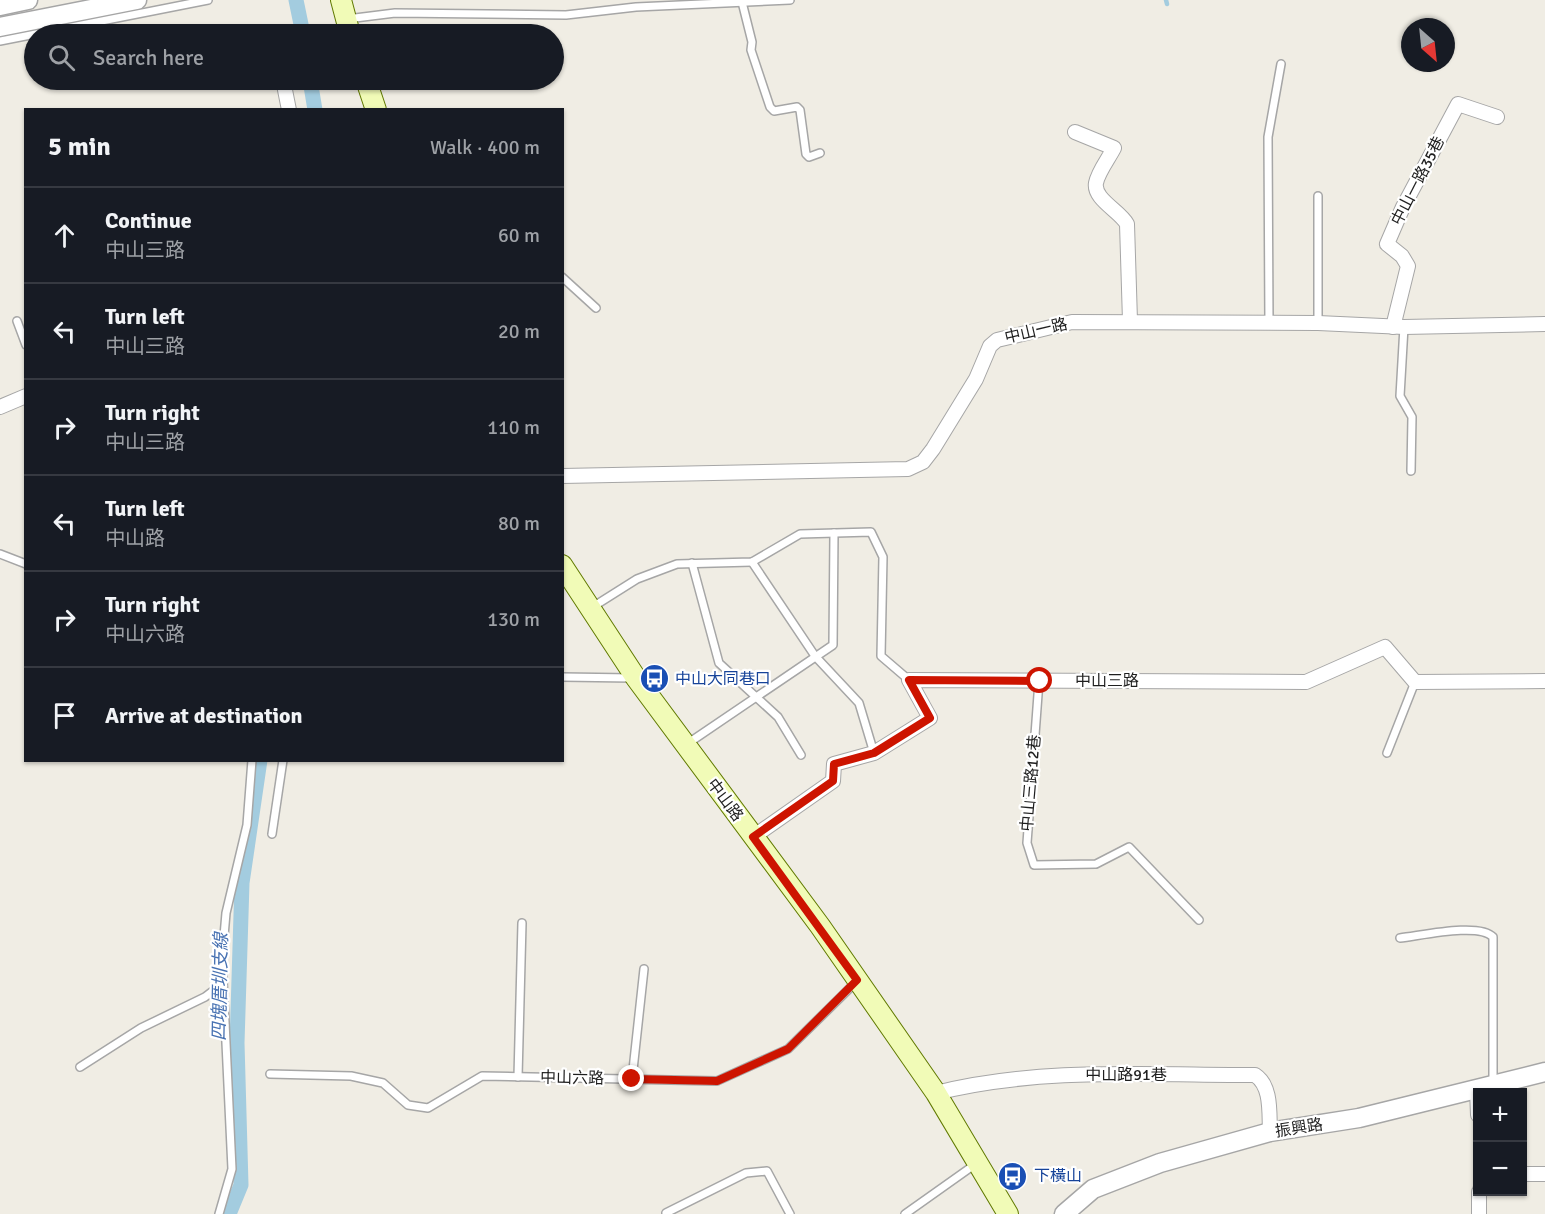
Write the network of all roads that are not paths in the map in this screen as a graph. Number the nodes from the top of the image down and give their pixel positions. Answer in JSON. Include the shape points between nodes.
{"nodes":[{"id":1,"x":28,"y":0,"type":"edge"},
{"id":2,"x":137,"y":0,"type":"edge"},
{"id":3,"x":208,"y":0,"type":"edge"},
{"id":4,"x":790,"y":0,"type":"edge"},
{"id":5,"x":742,"y":2,"type":"junction"},
{"id":6,"x":0,"y":6,"type":"edge"},
{"id":7,"x":345,"y":18,"type":"edge"},
{"id":8,"x":86,"y":24,"type":"edge"},
{"id":9,"x":0,"y":27,"type":"edge"},
{"id":10,"x":24,"y":36,"type":"edge"},
{"id":11,"x":0,"y":41,"type":"edge"},
{"id":12,"x":1281,"y":64,"type":"dead end"},
{"id":13,"x":285,"y":90,"type":"edge"},
{"id":14,"x":369,"y":90,"type":"edge"},
{"id":15,"x":289,"y":108,"type":"edge"},
{"id":16,"x":375,"y":108,"type":"edge"},
{"id":17,"x":1497,"y":117,"type":"dead end"},
{"id":18,"x":1075,"y":132,"type":"dead end"},
{"id":19,"x":820,"y":153,"type":"dead end"},
{"id":20,"x":1318,"y":196,"type":"dead end"},
{"id":21,"x":564,"y":279,"type":"edge"},
{"id":22,"x":596,"y":308,"type":"dead end"},
{"id":23,"x":17,"y":321,"type":"dead end"},
{"id":24,"x":1130,"y":321,"type":"junction"},
{"id":25,"x":1318,"y":323,"type":"junction"},
{"id":26,"x":1545,"y":324,"type":"edge"},
{"id":27,"x":1269,"y":325,"type":"junction"},
{"id":28,"x":1399,"y":327,"type":"junction"},
{"id":29,"x":24,"y":340,"type":"edge"},
{"id":30,"x":24,"y":397,"type":"edge"},
{"id":31,"x":0,"y":407,"type":"edge"},
{"id":32,"x":1411,"y":471,"type":"dead end"},
{"id":33,"x":564,"y":476,"type":"edge"},
{"id":34,"x":834,"y":533,"type":"junction"},
{"id":35,"x":0,"y":554,"type":"edge"},
{"id":36,"x":752,"y":562,"type":"junction"},
{"id":37,"x":24,"y":563,"type":"edge"},
{"id":38,"x":692,"y":563,"type":"junction"},
{"id":39,"x":564,"y":568,"type":"edge"},
{"id":40,"x":589,"y":610,"type":"junction"},
{"id":41,"x":815,"y":656,"type":"junction"},
{"id":42,"x":564,"y":677,"type":"edge"},
{"id":43,"x":636,"y":678,"type":"junction"},
{"id":44,"x":909,"y":680,"type":"junction"},
{"id":45,"x":1040,"y":681,"type":"junction"},
{"id":46,"x":1545,"y":681,"type":"edge"},
{"id":47,"x":1415,"y":682,"type":"junction"},
{"id":48,"x":754,"y":697,"type":"junction"},
{"id":49,"x":685,"y":745,"type":"junction"},
{"id":50,"x":874,"y":753,"type":"junction"},
{"id":51,"x":1387,"y":753,"type":"dead end"},
{"id":52,"x":801,"y":755,"type":"dead end"},
{"id":53,"x":252,"y":762,"type":"edge"},
{"id":54,"x":283,"y":762,"type":"edge"},
{"id":55,"x":273,"y":834,"type":"dead end"},
{"id":56,"x":753,"y":837,"type":"junction"},
{"id":57,"x":1199,"y":920,"type":"dead end"},
{"id":58,"x":522,"y":923,"type":"dead end"},
{"id":59,"x":1400,"y":938,"type":"dead end"},
{"id":60,"x":644,"y":969,"type":"dead end"},
{"id":61,"x":857,"y":980,"type":"junction"},
{"id":62,"x":222,"y":984,"type":"junction"},
{"id":63,"x":80,"y":1067,"type":"dead end"},
{"id":64,"x":1545,"y":1072,"type":"edge"},
{"id":65,"x":270,"y":1074,"type":"dead end"},
{"id":66,"x":518,"y":1077,"type":"junction"},
{"id":67,"x":632,"y":1079,"type":"junction"},
{"id":68,"x":1485,"y":1087,"type":"junction"},
{"id":69,"x":936,"y":1094,"type":"junction"},
{"id":70,"x":1270,"y":1132,"type":"junction"},
{"id":71,"x":977,"y":1164,"type":"junction"},
{"id":72,"x":1527,"y":1174,"type":"edge"},
{"id":73,"x":1545,"y":1174,"type":"edge"},
{"id":74,"x":1479,"y":1196,"type":"edge"},
{"id":75,"x":666,"y":1213,"type":"edge"},
{"id":76,"x":219,"y":1214,"type":"edge"},
{"id":77,"x":790,"y":1214,"type":"edge"},
{"id":78,"x":904,"y":1214,"type":"edge"},
{"id":79,"x":1008,"y":1214,"type":"edge"},
{"id":80,"x":1064,"y":1214,"type":"edge"},
{"id":81,"x":1479,"y":1214,"type":"edge"}],
"edges":[{"from":1,"to":6,"type":"street"},
{"from":2,"to":9,"type":"street"},
{"from":3,"to":8,"type":"lane"},
{"from":4,"to":5,"type":"lane"},
{"from":5,"to":7,"type":"lane","via":[[566,15],[395,13]]},
{"from":5,"to":19,"type":"lane","via":[[751,50],[770,107],[774,111],[797,107],[806,154],[809,157]]},
{"from":10,"to":11,"type":"lane"},
{"from":12,"to":27,"type":"lane","via":[[1268,137]]},
{"from":13,"to":15,"type":"street"},
{"from":14,"to":16,"type":"main road"},
{"from":17,"to":28,"type":"street","name":"中山一路35巷","via":[[1458,104],[1403,207],[1387,244],[1408,266]]},
{"from":18,"to":24,"type":"street","via":[[1114,148],[1096,189],[1127,224]]},
{"from":20,"to":25,"type":"lane"},
{"from":21,"to":22,"type":"lane"},
{"from":23,"to":29,"type":"lane"},
{"from":24,"to":27,"type":"street","name":"中山一路"},
{"from":24,"to":33,"type":"street","name":"中山一路","via":[[1072,322],[997,340],[933,449],[923,462],[908,469]]},
{"from":25,"to":27,"type":"street","name":"中山一路"},
{"from":25,"to":28,"type":"street","name":"中山一路"},
{"from":26,"to":28,"type":"street","name":"中山一路"},
{"from":28,"to":32,"type":"lane","via":[[1400,396],[1412,417]]},
{"from":30,"to":31,"type":"street"},
{"from":34,"to":36,"type":"lane","via":[[800,534]]},
{"from":34,"to":41,"type":"lane","via":[[833,645]]},
{"from":34,"to":44,"type":"lane","via":[[872,532],[883,557],[881,656]]},
{"from":35,"to":37,"type":"lane"},
{"from":36,"to":38,"type":"lane"},
{"from":36,"to":41,"type":"lane"},
{"from":38,"to":40,"type":"lane","via":[[677,564],[637,579]]},
{"from":38,"to":48,"type":"lane","via":[[719,663]]},
{"from":39,"to":40,"type":"main road","name":"中山路"},
{"from":40,"to":43,"type":"main road","name":"中山路"},
{"from":41,"to":48,"type":"lane"},
{"from":41,"to":50,"type":"lane","via":[[859,703]]},
{"from":42,"to":43,"type":"lane"},
{"from":43,"to":49,"type":"main road","name":"中山路"},
{"from":44,"to":45,"type":"street","name":"中山三路"},
{"from":44,"to":50,"type":"street","via":[[930,718]]},
{"from":45,"to":47,"type":"street","name":"中山三路","via":[[1306,682],[1385,647]]},
{"from":45,"to":57,"type":"lane","name":"中山三路12巷","via":[[1027,843],[1034,865],[1096,864],[1129,847]]},
{"from":46,"to":47,"type":"street"},
{"from":47,"to":51,"type":"lane"},
{"from":48,"to":49,"type":"lane"},
{"from":48,"to":52,"type":"lane","via":[[778,717]]},
{"from":49,"to":56,"type":"main road","name":"中山路"},
{"from":50,"to":56,"type":"street","via":[[834,764],[833,781]]},
{"from":53,"to":62,"type":"lane","via":[[247,825],[226,913]]},
{"from":54,"to":55,"type":"lane"},
{"from":56,"to":61,"type":"main road","name":"中山路"},
{"from":58,"to":66,"type":"lane"},
{"from":59,"to":68,"type":"lane","via":[[1473,930],[1493,937]]},
{"from":60,"to":67,"type":"lane"},
{"from":61,"to":67,"type":"lane","name":"中山六路","via":[[788,1049],[717,1081]]},
{"from":61,"to":69,"type":"main road","name":"中山路"},
{"from":62,"to":63,"type":"lane"},
{"from":62,"to":76,"type":"lane","via":[[232,1169]]},
{"from":64,"to":68,"type":"street","name":"振興路"},
{"from":65,"to":66,"type":"lane","name":"中山六路","via":[[351,1076],[383,1083],[408,1105],[428,1108],[482,1076]]},
{"from":66,"to":67,"type":"lane","name":"中山六路"},
{"from":68,"to":70,"type":"street","name":"振興路","via":[[1359,1118]]},
{"from":69,"to":70,"type":"street","name":"中山路91巷","via":[[975,1084],[1070,1076],[1254,1075],[1262,1080],[1268,1099]]},
{"from":69,"to":71,"type":"main road","name":"中山路"},
{"from":70,"to":80,"type":"street","name":"振興路","via":[[1160,1163],[1093,1189]]},
{"from":71,"to":78,"type":"lane"},
{"from":71,"to":79,"type":"main road","name":"中山路"},
{"from":72,"to":73,"type":"street"},
{"from":74,"to":81,"type":"street"},
{"from":75,"to":77,"type":"lane","via":[[746,1173],[767,1171]]}]}
